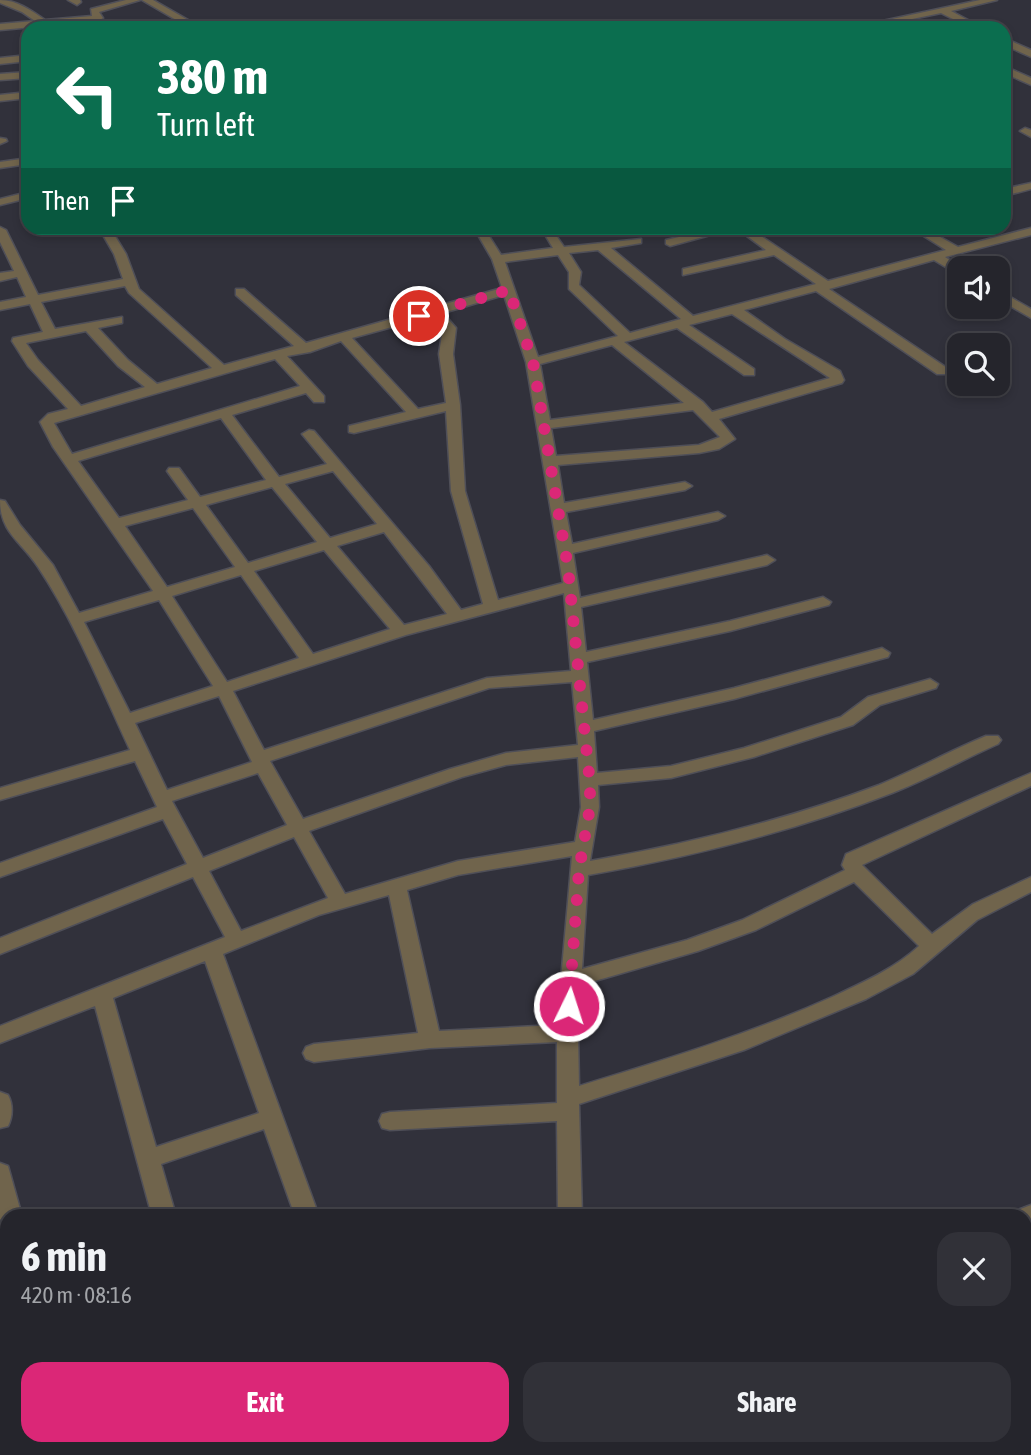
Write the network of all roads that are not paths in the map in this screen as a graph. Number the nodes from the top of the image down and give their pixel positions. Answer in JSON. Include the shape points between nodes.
{"nodes":[{"id":1,"x":0,"y":0,"type":"edge"},
{"id":2,"x":135,"y":0,"type":"edge"},
{"id":3,"x":146,"y":0,"type":"edge"},
{"id":4,"x":993,"y":0,"type":"edge"},
{"id":5,"x":942,"y":10,"type":"junction"},
{"id":6,"x":901,"y":19,"type":"junction"},
{"id":7,"x":41,"y":21,"type":"edge"},
{"id":8,"x":57,"y":21,"type":"edge"},
{"id":9,"x":184,"y":21,"type":"edge"},
{"id":10,"x":891,"y":21,"type":"edge"},
{"id":11,"x":905,"y":21,"type":"edge"},
{"id":12,"x":964,"y":21,"type":"edge"},
{"id":13,"x":21,"y":25,"type":"edge"},
{"id":14,"x":0,"y":27,"type":"edge"},
{"id":15,"x":1011,"y":44,"type":"edge"},
{"id":16,"x":1031,"y":54,"type":"edge"},
{"id":17,"x":21,"y":59,"type":"edge"},
{"id":18,"x":0,"y":61,"type":"edge"},
{"id":19,"x":1011,"y":72,"type":"edge"},
{"id":20,"x":21,"y":76,"type":"edge"},
{"id":21,"x":0,"y":78,"type":"edge"},
{"id":22,"x":1031,"y":82,"type":"edge"},
{"id":23,"x":0,"y":88,"type":"edge"},
{"id":24,"x":21,"y":97,"type":"edge"},
{"id":25,"x":3,"y":98,"type":"edge"},
{"id":26,"x":21,"y":162,"type":"edge"},
{"id":27,"x":0,"y":165,"type":"edge"},
{"id":28,"x":1031,"y":186,"type":"edge"},
{"id":29,"x":1011,"y":191,"type":"edge"},
{"id":30,"x":21,"y":197,"type":"edge"},
{"id":31,"x":0,"y":202,"type":"edge"},
{"id":32,"x":0,"y":230,"type":"edge"},
{"id":33,"x":1031,"y":231,"type":"edge"},
{"id":34,"x":109,"y":235,"type":"edge"},
{"id":35,"x":483,"y":235,"type":"edge"},
{"id":36,"x":550,"y":235,"type":"edge"},
{"id":37,"x":700,"y":235,"type":"edge"},
{"id":38,"x":752,"y":235,"type":"edge"},
{"id":39,"x":928,"y":235,"type":"edge"},
{"id":40,"x":637,"y":241,"type":"dead end"},
{"id":41,"x":670,"y":242,"type":"dead end"},
{"id":42,"x":601,"y":246,"type":"junction"},
{"id":43,"x":4,"y":249,"type":"edge"},
{"id":44,"x":563,"y":251,"type":"junction"},
{"id":45,"x":776,"y":251,"type":"junction"},
{"id":46,"x":957,"y":251,"type":"junction"},
{"id":47,"x":937,"y":257,"type":"junction"},
{"id":48,"x":498,"y":259,"type":"junction"},
{"id":49,"x":947,"y":263,"type":"edge"},
{"id":50,"x":687,"y":272,"type":"dead end"},
{"id":51,"x":20,"y":273,"type":"junction"},
{"id":52,"x":0,"y":277,"type":"edge"},
{"id":53,"x":128,"y":282,"type":"junction"},
{"id":54,"x":823,"y":287,"type":"junction"},
{"id":55,"x":509,"y":290,"type":"junction"},
{"id":56,"x":240,"y":292,"type":"dead end"},
{"id":57,"x":33,"y":300,"type":"junction"},
{"id":58,"x":1010,"y":301,"type":"edge"},
{"id":59,"x":0,"y":306,"type":"edge"},
{"id":60,"x":735,"y":310,"type":"junction"},
{"id":61,"x":435,"y":311,"type":"junction"},
{"id":62,"x":1031,"y":314,"type":"edge"},
{"id":63,"x":118,"y":320,"type":"dead end"},
{"id":64,"x":685,"y":323,"type":"junction"},
{"id":65,"x":89,"y":326,"type":"junction"},
{"id":66,"x":50,"y":333,"type":"junction"},
{"id":67,"x":345,"y":338,"type":"junction"},
{"id":68,"x":622,"y":339,"type":"junction"},
{"id":69,"x":304,"y":349,"type":"junction"},
{"id":70,"x":279,"y":355,"type":"junction"},
{"id":71,"x":533,"y":362,"type":"junction"},
{"id":72,"x":222,"y":370,"type":"junction"},
{"id":73,"x":942,"y":371,"type":"dead end"},
{"id":74,"x":749,"y":372,"type":"dead end"},
{"id":75,"x":307,"y":387,"type":"junction"},
{"id":76,"x":156,"y":390,"type":"junction"},
{"id":77,"x":319,"y":399,"type":"dead end"},
{"id":78,"x":453,"y":405,"type":"junction"},
{"id":79,"x":698,"y":405,"type":"junction"},
{"id":80,"x":78,"y":411,"type":"junction"},
{"id":81,"x":223,"y":412,"type":"junction"},
{"id":82,"x":415,"y":414,"type":"junction"},
{"id":83,"x":710,"y":417,"type":"junction"},
{"id":84,"x":544,"y":425,"type":"junction"},
{"id":85,"x":354,"y":429,"type":"dead end"},
{"id":86,"x":309,"y":434,"type":"dead end"},
{"id":87,"x":70,"y":459,"type":"junction"},
{"id":88,"x":550,"y":461,"type":"junction"},
{"id":89,"x":336,"y":467,"type":"junction"},
{"id":90,"x":174,"y":471,"type":"dead end"},
{"id":91,"x":276,"y":483,"type":"junction"},
{"id":92,"x":685,"y":486,"type":"dead end"},
{"id":93,"x":0,"y":504,"type":"edge"},
{"id":94,"x":198,"y":504,"type":"junction"},
{"id":95,"x":558,"y":509,"type":"junction"},
{"id":96,"x":718,"y":516,"type":"dead end"},
{"id":97,"x":116,"y":524,"type":"junction"},
{"id":98,"x":387,"y":526,"type":"junction"},
{"id":99,"x":326,"y":543,"type":"junction"},
{"id":100,"x":565,"y":550,"type":"junction"},
{"id":101,"x":768,"y":560,"type":"dead end"},
{"id":102,"x":243,"y":569,"type":"junction"},
{"id":103,"x":162,"y":593,"type":"junction"},
{"id":104,"x":572,"y":595,"type":"junction"},
{"id":105,"x":823,"y":601,"type":"dead end"},
{"id":106,"x":491,"y":605,"type":"junction"},
{"id":107,"x":456,"y":615,"type":"junction"},
{"id":108,"x":75,"y":620,"type":"junction"},
{"id":109,"x":400,"y":631,"type":"junction"},
{"id":110,"x":882,"y":653,"type":"dead end"},
{"id":111,"x":310,"y":661,"type":"junction"},
{"id":112,"x":578,"y":667,"type":"junction"},
{"id":113,"x":930,"y":684,"type":"dead end"},
{"id":114,"x":224,"y":690,"type":"junction"},
{"id":115,"x":124,"y":721,"type":"junction"},
{"id":116,"x":584,"y":727,"type":"junction"},
{"id":117,"x":992,"y":740,"type":"dead end"},
{"id":118,"x":587,"y":750,"type":"junction"},
{"id":119,"x":140,"y":753,"type":"junction"},
{"id":120,"x":261,"y":762,"type":"junction"},
{"id":121,"x":1031,"y":779,"type":"edge"},
{"id":122,"x":589,"y":780,"type":"junction"},
{"id":123,"x":0,"y":794,"type":"edge"},
{"id":124,"x":165,"y":804,"type":"junction"},
{"id":125,"x":298,"y":828,"type":"junction"},
{"id":126,"x":583,"y":847,"type":"junction"},
{"id":127,"x":199,"y":869,"type":"junction"},
{"id":128,"x":0,"y":870,"type":"edge"},
{"id":129,"x":579,"y":870,"type":"junction"},
{"id":130,"x":856,"y":873,"type":"junction"},
{"id":131,"x":1031,"y":884,"type":"edge"},
{"id":132,"x":397,"y":886,"type":"junction"},
{"id":133,"x":340,"y":902,"type":"junction"},
{"id":134,"x":236,"y":940,"type":"junction"},
{"id":135,"x":0,"y":946,"type":"edge"},
{"id":136,"x":932,"y":946,"type":"junction"},
{"id":137,"x":211,"y":950,"type":"junction"},
{"id":138,"x":571,"y":980,"type":"junction"},
{"id":139,"x":102,"y":995,"type":"junction"},
{"id":140,"x":567,"y":1033,"type":"junction"},
{"id":141,"x":0,"y":1035,"type":"edge"},
{"id":142,"x":430,"y":1040,"type":"junction"},
{"id":143,"x":314,"y":1053,"type":"dead end"},
{"id":144,"x":0,"y":1101,"type":"edge"},
{"id":145,"x":569,"y":1105,"type":"junction"},
{"id":146,"x":270,"y":1118,"type":"junction"},
{"id":147,"x":0,"y":1119,"type":"edge"},
{"id":148,"x":390,"y":1121,"type":"dead end"},
{"id":149,"x":148,"y":1159,"type":"junction"},
{"id":150,"x":0,"y":1173,"type":"edge"},
{"id":151,"x":8,"y":1209,"type":"edge"},
{"id":152,"x":162,"y":1209,"type":"edge"},
{"id":153,"x":304,"y":1209,"type":"edge"},
{"id":154,"x":570,"y":1209,"type":"edge"}],
"edges":[{"from":1,"to":7,"type":"street"},
{"from":2,"to":8,"type":"street","via":[[94,11],[98,18]]},
{"from":3,"to":9,"type":"street"},
{"from":4,"to":5,"type":"street"},
{"from":5,"to":6,"type":"street"},
{"from":5,"to":12,"type":"street"},
{"from":6,"to":10,"type":"street"},
{"from":6,"to":11,"type":"street"},
{"from":13,"to":14,"type":"street"},
{"from":15,"to":16,"type":"street"},
{"from":17,"to":18,"type":"street"},
{"from":19,"to":22,"type":"street"},
{"from":20,"to":21,"type":"street"},
{"from":23,"to":25,"type":"street"},
{"from":24,"to":25,"type":"street"},
{"from":26,"to":27,"type":"street"},
{"from":28,"to":29,"type":"street"},
{"from":30,"to":31,"type":"street"},
{"from":32,"to":43,"type":"street"},
{"from":33,"to":46,"type":"street"},
{"from":34,"to":53,"type":"street"},
{"from":35,"to":48,"type":"street"},
{"from":36,"to":44,"type":"street"},
{"from":37,"to":41,"type":"street"},
{"from":38,"to":45,"type":"street"},
{"from":39,"to":46,"type":"street"},
{"from":40,"to":42,"type":"street"},
{"from":42,"to":44,"type":"street"},
{"from":42,"to":64,"type":"street"},
{"from":43,"to":51,"type":"street"},
{"from":44,"to":48,"type":"street"},
{"from":44,"to":68,"type":"street","via":[[575,272],[573,286]]},
{"from":45,"to":50,"type":"street"},
{"from":45,"to":54,"type":"street"},
{"from":46,"to":47,"type":"street"},
{"from":47,"to":49,"type":"street"},
{"from":47,"to":54,"type":"street"},
{"from":48,"to":55,"type":"street"},
{"from":51,"to":52,"type":"street"},
{"from":51,"to":57,"type":"street"},
{"from":53,"to":57,"type":"street"},
{"from":53,"to":72,"type":"street","via":[[142,300]]},
{"from":54,"to":60,"type":"street"},
{"from":54,"to":73,"type":"street"},
{"from":55,"to":61,"type":"street"},
{"from":55,"to":71,"type":"street"},
{"from":56,"to":69,"type":"street"},
{"from":57,"to":59,"type":"street"},
{"from":57,"to":66,"type":"street"},
{"from":58,"to":62,"type":"street"},
{"from":60,"to":64,"type":"street"},
{"from":60,"to":83,"type":"street","via":[[835,374],[837,380]]},
{"from":61,"to":67,"type":"street"},
{"from":61,"to":78,"type":"street","via":[[450,328],[446,341]]},
{"from":63,"to":65,"type":"street"},
{"from":64,"to":68,"type":"street"},
{"from":64,"to":74,"type":"street"},
{"from":65,"to":66,"type":"street"},
{"from":65,"to":76,"type":"street"},
{"from":66,"to":80,"type":"street","via":[[21,338],[18,343]]},
{"from":67,"to":69,"type":"street"},
{"from":67,"to":82,"type":"street"},
{"from":68,"to":71,"type":"street"},
{"from":68,"to":79,"type":"street","via":[[649,371]]},
{"from":69,"to":70,"type":"street"},
{"from":70,"to":72,"type":"street"},
{"from":70,"to":75,"type":"street"},
{"from":71,"to":84,"type":"street"},
{"from":72,"to":76,"type":"street"},
{"from":75,"to":77,"type":"street"},
{"from":75,"to":81,"type":"street"},
{"from":76,"to":80,"type":"street"},
{"from":78,"to":82,"type":"street"},
{"from":78,"to":106,"type":"street","via":[[458,491]]},
{"from":79,"to":83,"type":"street"},
{"from":79,"to":84,"type":"street"},
{"from":80,"to":87,"type":"street","via":[[47,422]]},
{"from":81,"to":87,"type":"street"},
{"from":81,"to":91,"type":"street"},
{"from":82,"to":85,"type":"street"},
{"from":83,"to":88,"type":"street","via":[[728,439],[714,446]]},
{"from":84,"to":88,"type":"street"},
{"from":86,"to":89,"type":"street"},
{"from":87,"to":97,"type":"street"},
{"from":88,"to":95,"type":"street"},
{"from":89,"to":91,"type":"street"},
{"from":89,"to":98,"type":"street"},
{"from":90,"to":94,"type":"street"},
{"from":91,"to":94,"type":"street"},
{"from":91,"to":99,"type":"street"},
{"from":92,"to":95,"type":"street"},
{"from":93,"to":108,"type":"street","via":[[45,565]]},
{"from":94,"to":97,"type":"street"},
{"from":94,"to":102,"type":"street"},
{"from":95,"to":100,"type":"street"},
{"from":96,"to":100,"type":"street"},
{"from":97,"to":103,"type":"street"},
{"from":98,"to":99,"type":"street"},
{"from":98,"to":107,"type":"street"},
{"from":99,"to":102,"type":"street"},
{"from":99,"to":109,"type":"street"},
{"from":100,"to":104,"type":"street"},
{"from":101,"to":104,"type":"street"},
{"from":102,"to":103,"type":"street"},
{"from":102,"to":111,"type":"street"},
{"from":103,"to":108,"type":"street"},
{"from":103,"to":114,"type":"street"},
{"from":104,"to":106,"type":"street"},
{"from":104,"to":112,"type":"street"},
{"from":105,"to":112,"type":"street"},
{"from":106,"to":107,"type":"street"},
{"from":107,"to":109,"type":"street"},
{"from":108,"to":115,"type":"street"},
{"from":109,"to":111,"type":"street"},
{"from":110,"to":116,"type":"street","via":[[800,678]]},
{"from":111,"to":114,"type":"street"},
{"from":112,"to":116,"type":"street"},
{"from":112,"to":120,"type":"street","via":[[487,683]]},
{"from":113,"to":122,"type":"street","via":[[874,701],[847,721],[748,753],[671,772]]},
{"from":114,"to":115,"type":"street"},
{"from":114,"to":120,"type":"street"},
{"from":115,"to":119,"type":"street"},
{"from":116,"to":118,"type":"street"},
{"from":117,"to":129,"type":"street","via":[[848,802],[687,849]]},
{"from":118,"to":122,"type":"street"},
{"from":118,"to":125,"type":"street","via":[[485,764]]},
{"from":119,"to":123,"type":"street"},
{"from":119,"to":124,"type":"street"},
{"from":120,"to":124,"type":"street"},
{"from":120,"to":125,"type":"street"},
{"from":121,"to":130,"type":"street","via":[[860,855],[853,859]]},
{"from":122,"to":126,"type":"street"},
{"from":124,"to":127,"type":"street"},
{"from":124,"to":128,"type":"street"},
{"from":125,"to":127,"type":"street"},
{"from":125,"to":133,"type":"street"},
{"from":126,"to":129,"type":"street"},
{"from":126,"to":132,"type":"street","via":[[458,868]]},
{"from":127,"to":134,"type":"street"},
{"from":127,"to":135,"type":"street"},
{"from":129,"to":138,"type":"street"},
{"from":130,"to":136,"type":"street"},
{"from":130,"to":138,"type":"street","via":[[748,925]]},
{"from":131,"to":136,"type":"street","via":[[976,912]]},
{"from":132,"to":133,"type":"street"},
{"from":132,"to":142,"type":"street"},
{"from":133,"to":134,"type":"street"},
{"from":134,"to":137,"type":"street"},
{"from":136,"to":145,"type":"street","via":[[902,971],[841,1002]]},
{"from":137,"to":139,"type":"street"},
{"from":137,"to":146,"type":"street"},
{"from":138,"to":140,"type":"street"},
{"from":139,"to":141,"type":"street"},
{"from":139,"to":149,"type":"street"},
{"from":140,"to":142,"type":"street"},
{"from":140,"to":145,"type":"street"},
{"from":142,"to":143,"type":"street"},
{"from":144,"to":147,"type":"street"},
{"from":145,"to":148,"type":"street"},
{"from":145,"to":154,"type":"street"},
{"from":146,"to":149,"type":"street"},
{"from":146,"to":153,"type":"street"},
{"from":149,"to":152,"type":"street"},
{"from":150,"to":151,"type":"street"}]}
